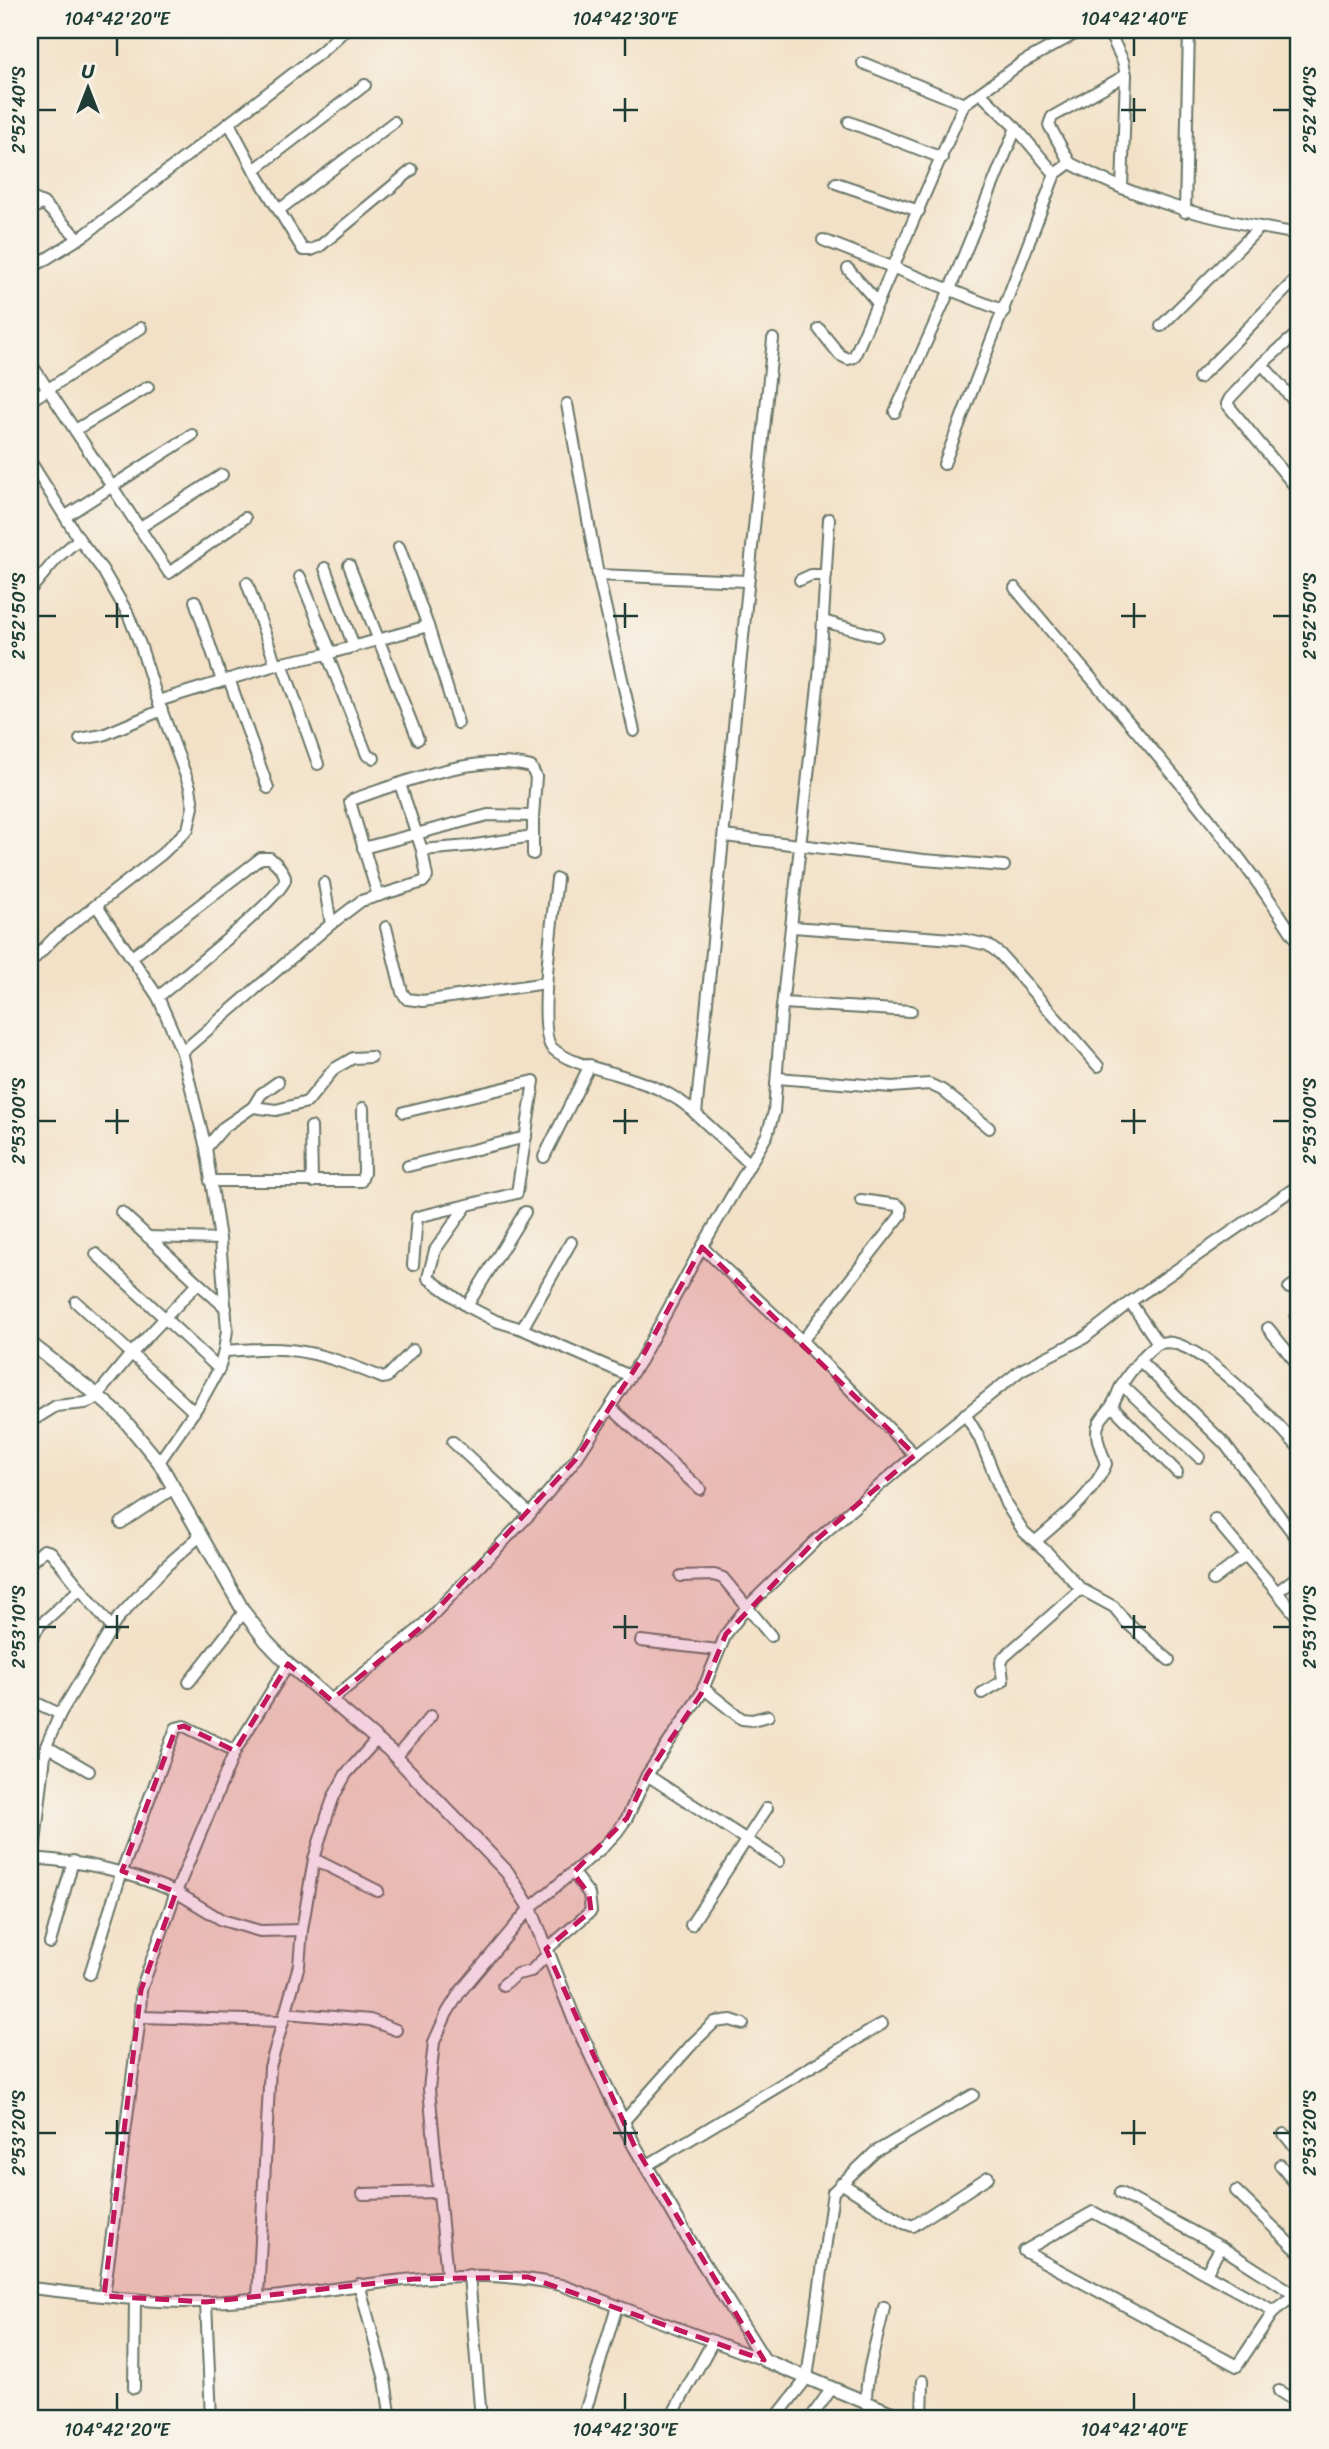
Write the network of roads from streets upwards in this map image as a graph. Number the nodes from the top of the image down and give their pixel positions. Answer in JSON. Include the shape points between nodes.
{"nodes":[{"id":1,"x":345,"y":30,"type":"edge"},
{"id":2,"x":1082,"y":30,"type":"edge"},
{"id":3,"x":1108,"y":30,"type":"edge"},
{"id":4,"x":1189,"y":30,"type":"edge"},
{"id":5,"x":863,"y":63,"type":"dead end"},
{"id":6,"x":1126,"y":75,"type":"junction"},
{"id":7,"x":365,"y":85,"type":"dead end"},
{"id":8,"x":980,"y":93,"type":"junction"},
{"id":9,"x":964,"y":104,"type":"junction"},
{"id":10,"x":394,"y":122,"type":"dead end"},
{"id":11,"x":849,"y":122,"type":"dead end"},
{"id":12,"x":229,"y":123,"type":"junction"},
{"id":13,"x":1016,"y":128,"type":"junction"},
{"id":14,"x":942,"y":158,"type":"junction"},
{"id":15,"x":1070,"y":163,"type":"junction"},
{"id":16,"x":254,"y":170,"type":"junction"},
{"id":17,"x":412,"y":170,"type":"dead end"},
{"id":18,"x":1055,"y":174,"type":"junction"},
{"id":19,"x":836,"y":183,"type":"dead end"},
{"id":20,"x":1122,"y":188,"type":"junction"},
{"id":21,"x":30,"y":197,"type":"edge"},
{"id":22,"x":43,"y":203,"type":"junction"},
{"id":23,"x":279,"y":210,"type":"junction"},
{"id":24,"x":30,"y":211,"type":"edge"},
{"id":25,"x":919,"y":211,"type":"junction"},
{"id":26,"x":1185,"y":212,"type":"junction"},
{"id":27,"x":1260,"y":227,"type":"junction"},
{"id":28,"x":1299,"y":234,"type":"edge"},
{"id":29,"x":79,"y":239,"type":"junction"},
{"id":30,"x":823,"y":240,"type":"dead end"},
{"id":31,"x":894,"y":267,"type":"junction"},
{"id":32,"x":30,"y":269,"type":"edge"},
{"id":33,"x":848,"y":269,"type":"dead end"},
{"id":34,"x":1299,"y":275,"type":"edge"},
{"id":35,"x":950,"y":289,"type":"junction"},
{"id":36,"x":878,"y":303,"type":"junction"},
{"id":37,"x":1004,"y":311,"type":"junction"},
{"id":38,"x":1161,"y":326,"type":"dead end"},
{"id":39,"x":141,"y":328,"type":"dead end"},
{"id":40,"x":819,"y":329,"type":"dead end"},
{"id":41,"x":1299,"y":333,"type":"edge"},
{"id":42,"x":773,"y":339,"type":"dead end"},
{"id":43,"x":30,"y":362,"type":"edge"},
{"id":44,"x":1262,"y":364,"type":"junction"},
{"id":45,"x":1199,"y":378,"type":"dead end"},
{"id":46,"x":148,"y":387,"type":"dead end"},
{"id":47,"x":48,"y":389,"type":"junction"},
{"id":48,"x":30,"y":401,"type":"edge"},
{"id":49,"x":567,"y":404,"type":"dead end"},
{"id":50,"x":1299,"y":407,"type":"edge"},
{"id":51,"x":895,"y":412,"type":"dead end"},
{"id":52,"x":75,"y":430,"type":"junction"},
{"id":53,"x":192,"y":435,"type":"dead end"},
{"id":54,"x":30,"y":461,"type":"edge"},
{"id":55,"x":944,"y":464,"type":"dead end"},
{"id":56,"x":38,"y":474,"type":"junction"},
{"id":57,"x":222,"y":475,"type":"dead end"},
{"id":58,"x":30,"y":484,"type":"edge"},
{"id":59,"x":112,"y":486,"type":"junction"},
{"id":60,"x":1299,"y":491,"type":"edge"},
{"id":61,"x":66,"y":516,"type":"junction"},
{"id":62,"x":245,"y":518,"type":"dead end"},
{"id":63,"x":830,"y":519,"type":"dead end"},
{"id":64,"x":139,"y":528,"type":"junction"},
{"id":65,"x":79,"y":538,"type":"junction"},
{"id":66,"x":399,"y":547,"type":"dead end"},
{"id":67,"x":349,"y":565,"type":"dead end"},
{"id":68,"x":325,"y":568,"type":"dead end"},
{"id":69,"x":598,"y":575,"type":"junction"},
{"id":70,"x":826,"y":575,"type":"junction"},
{"id":71,"x":300,"y":577,"type":"dead end"},
{"id":72,"x":800,"y":580,"type":"dead end"},
{"id":73,"x":747,"y":581,"type":"junction"},
{"id":74,"x":247,"y":583,"type":"dead end"},
{"id":75,"x":1016,"y":588,"type":"dead end"},
{"id":76,"x":30,"y":590,"type":"edge"},
{"id":77,"x":195,"y":601,"type":"dead end"},
{"id":78,"x":822,"y":621,"type":"junction"},
{"id":79,"x":428,"y":626,"type":"junction"},
{"id":80,"x":877,"y":636,"type":"dead end"},
{"id":81,"x":380,"y":638,"type":"junction"},
{"id":82,"x":354,"y":647,"type":"junction"},
{"id":83,"x":329,"y":654,"type":"junction"},
{"id":84,"x":279,"y":664,"type":"junction"},
{"id":85,"x":225,"y":680,"type":"junction"},
{"id":86,"x":160,"y":705,"type":"junction"},
{"id":87,"x":458,"y":723,"type":"dead end"},
{"id":88,"x":634,"y":731,"type":"dead end"},
{"id":89,"x":418,"y":739,"type":"dead end"},
{"id":90,"x":80,"y":740,"type":"dead end"},
{"id":91,"x":374,"y":758,"type":"dead end"},
{"id":92,"x":318,"y":764,"type":"dead end"},
{"id":93,"x":400,"y":784,"type":"junction"},
{"id":94,"x":268,"y":788,"type":"dead end"},
{"id":95,"x":533,"y":816,"type":"junction"},
{"id":96,"x":417,"y":835,"type":"junction"},
{"id":97,"x":533,"y":836,"type":"junction"},
{"id":98,"x":724,"y":836,"type":"junction"},
{"id":99,"x":801,"y":846,"type":"junction"},
{"id":100,"x":363,"y":848,"type":"junction"},
{"id":101,"x":422,"y":850,"type":"junction"},
{"id":102,"x":533,"y":854,"type":"dead end"},
{"id":103,"x":1004,"y":866,"type":"dead end"},
{"id":104,"x":557,"y":879,"type":"dead end"},
{"id":105,"x":324,"y":883,"type":"dead end"},
{"id":106,"x":378,"y":896,"type":"junction"},
{"id":107,"x":96,"y":905,"type":"junction"},
{"id":108,"x":331,"y":923,"type":"junction"},
{"id":109,"x":386,"y":927,"type":"dead end"},
{"id":110,"x":793,"y":927,"type":"junction"},
{"id":111,"x":1299,"y":944,"type":"edge"},
{"id":112,"x":132,"y":957,"type":"junction"},
{"id":113,"x":30,"y":963,"type":"edge"},
{"id":114,"x":546,"y":983,"type":"junction"},
{"id":115,"x":158,"y":997,"type":"junction"},
{"id":116,"x":783,"y":1003,"type":"junction"},
{"id":117,"x":911,"y":1012,"type":"dead end"},
{"id":118,"x":183,"y":1052,"type":"junction"},
{"id":119,"x":371,"y":1057,"type":"dead end"},
{"id":120,"x":590,"y":1065,"type":"junction"},
{"id":121,"x":1098,"y":1066,"type":"dead end"},
{"id":122,"x":777,"y":1077,"type":"junction"},
{"id":123,"x":278,"y":1082,"type":"dead end"},
{"id":124,"x":253,"y":1107,"type":"junction"},
{"id":125,"x":363,"y":1108,"type":"dead end"},
{"id":126,"x":404,"y":1112,"type":"dead end"},
{"id":127,"x":696,"y":1114,"type":"junction"},
{"id":128,"x":311,"y":1127,"type":"dead end"},
{"id":129,"x":989,"y":1128,"type":"dead end"},
{"id":130,"x":526,"y":1137,"type":"junction"},
{"id":131,"x":206,"y":1148,"type":"junction"},
{"id":132,"x":544,"y":1157,"type":"dead end"},
{"id":133,"x":749,"y":1163,"type":"junction"},
{"id":134,"x":408,"y":1166,"type":"dead end"},
{"id":135,"x":210,"y":1181,"type":"junction"},
{"id":136,"x":312,"y":1182,"type":"junction"},
{"id":137,"x":1299,"y":1185,"type":"edge"},
{"id":138,"x":861,"y":1200,"type":"dead end"},
{"id":139,"x":467,"y":1205,"type":"junction"},
{"id":140,"x":121,"y":1212,"type":"dead end"},
{"id":141,"x":525,"y":1212,"type":"dead end"},
{"id":142,"x":148,"y":1237,"type":"junction"},
{"id":143,"x":220,"y":1239,"type":"junction"},
{"id":144,"x":571,"y":1242,"type":"dead end"},
{"id":145,"x":702,"y":1247,"type":"junction"},
{"id":146,"x":96,"y":1254,"type":"dead end"},
{"id":147,"x":413,"y":1265,"type":"dead end"},
{"id":148,"x":1299,"y":1281,"type":"edge"},
{"id":149,"x":198,"y":1283,"type":"junction"},
{"id":150,"x":1289,"y":1288,"type":"dead end"},
{"id":151,"x":76,"y":1302,"type":"dead end"},
{"id":152,"x":1130,"y":1302,"type":"junction"},
{"id":153,"x":467,"y":1306,"type":"junction"},
{"id":154,"x":226,"y":1308,"type":"junction"},
{"id":155,"x":164,"y":1318,"type":"junction"},
{"id":156,"x":1268,"y":1328,"type":"dead end"},
{"id":157,"x":522,"y":1329,"type":"junction"},
{"id":158,"x":802,"y":1341,"type":"junction"},
{"id":159,"x":30,"y":1343,"type":"edge"},
{"id":160,"x":1158,"y":1343,"type":"junction"},
{"id":161,"x":414,"y":1350,"type":"dead end"},
{"id":162,"x":224,"y":1351,"type":"junction"},
{"id":163,"x":131,"y":1354,"type":"junction"},
{"id":164,"x":1140,"y":1361,"type":"junction"},
{"id":165,"x":1299,"y":1366,"type":"edge"},
{"id":166,"x":219,"y":1369,"type":"junction"},
{"id":167,"x":630,"y":1376,"type":"junction"},
{"id":168,"x":1122,"y":1385,"type":"junction"},
{"id":169,"x":97,"y":1395,"type":"junction"},
{"id":170,"x":1112,"y":1406,"type":"junction"},
{"id":171,"x":610,"y":1407,"type":"junction"},
{"id":172,"x":194,"y":1412,"type":"junction"},
{"id":173,"x":965,"y":1414,"type":"junction"},
{"id":174,"x":30,"y":1422,"type":"edge"},
{"id":175,"x":453,"y":1443,"type":"dead end"},
{"id":176,"x":1299,"y":1448,"type":"edge"},
{"id":177,"x":915,"y":1455,"type":"junction"},
{"id":178,"x":1199,"y":1457,"type":"dead end"},
{"id":179,"x":159,"y":1462,"type":"junction"},
{"id":180,"x":1177,"y":1472,"type":"dead end"},
{"id":181,"x":174,"y":1488,"type":"junction"},
{"id":182,"x":700,"y":1489,"type":"dead end"},
{"id":183,"x":530,"y":1514,"type":"junction"},
{"id":184,"x":1215,"y":1519,"type":"dead end"},
{"id":185,"x":121,"y":1523,"type":"dead end"},
{"id":186,"x":201,"y":1535,"type":"junction"},
{"id":187,"x":1299,"y":1540,"type":"edge"},
{"id":188,"x":1036,"y":1541,"type":"junction"},
{"id":189,"x":1246,"y":1555,"type":"junction"},
{"id":190,"x":30,"y":1563,"type":"edge"},
{"id":191,"x":1299,"y":1575,"type":"edge"},
{"id":192,"x":681,"y":1576,"type":"dead end"},
{"id":193,"x":1213,"y":1580,"type":"dead end"},
{"id":194,"x":80,"y":1589,"type":"junction"},
{"id":195,"x":1081,"y":1589,"type":"junction"},
{"id":196,"x":1277,"y":1592,"type":"junction"},
{"id":197,"x":747,"y":1607,"type":"junction"},
{"id":198,"x":244,"y":1612,"type":"junction"},
{"id":199,"x":1299,"y":1619,"type":"edge"},
{"id":200,"x":112,"y":1628,"type":"junction"},
{"id":201,"x":771,"y":1636,"type":"dead end"},
{"id":202,"x":30,"y":1640,"type":"edge"},
{"id":203,"x":641,"y":1642,"type":"dead end"},
{"id":204,"x":718,"y":1650,"type":"junction"},
{"id":205,"x":1169,"y":1660,"type":"dead end"},
{"id":206,"x":288,"y":1664,"type":"junction"},
{"id":207,"x":189,"y":1682,"type":"dead end"},
{"id":208,"x":703,"y":1688,"type":"junction"},
{"id":209,"x":982,"y":1693,"type":"dead end"},
{"id":210,"x":30,"y":1700,"type":"edge"},
{"id":211,"x":331,"y":1700,"type":"junction"},
{"id":212,"x":60,"y":1714,"type":"junction"},
{"id":213,"x":431,"y":1716,"type":"dead end"},
{"id":214,"x":768,"y":1716,"type":"dead end"},
{"id":215,"x":376,"y":1739,"type":"junction"},
{"id":216,"x":46,"y":1746,"type":"junction"},
{"id":217,"x":235,"y":1751,"type":"junction"},
{"id":218,"x":396,"y":1757,"type":"junction"},
{"id":219,"x":30,"y":1759,"type":"edge"},
{"id":220,"x":44,"y":1764,"type":"junction"},
{"id":221,"x":89,"y":1771,"type":"dead end"},
{"id":222,"x":647,"y":1775,"type":"junction"},
{"id":223,"x":767,"y":1808,"type":"dead end"},
{"id":224,"x":747,"y":1840,"type":"junction"},
{"id":225,"x":30,"y":1857,"type":"edge"},
{"id":226,"x":314,"y":1859,"type":"junction"},
{"id":227,"x":73,"y":1861,"type":"junction"},
{"id":228,"x":779,"y":1861,"type":"dead end"},
{"id":229,"x":122,"y":1871,"type":"junction"},
{"id":230,"x":573,"y":1873,"type":"junction"},
{"id":231,"x":378,"y":1891,"type":"dead end"},
{"id":232,"x":176,"y":1892,"type":"junction"},
{"id":233,"x":530,"y":1908,"type":"junction"},
{"id":234,"x":691,"y":1925,"type":"dead end"},
{"id":235,"x":302,"y":1930,"type":"junction"},
{"id":236,"x":50,"y":1943,"type":"dead end"},
{"id":237,"x":547,"y":1951,"type":"junction"},
{"id":238,"x":90,"y":1974,"type":"dead end"},
{"id":239,"x":503,"y":1985,"type":"dead end"},
{"id":240,"x":140,"y":2017,"type":"junction"},
{"id":241,"x":284,"y":2017,"type":"junction"},
{"id":242,"x":743,"y":2024,"type":"dead end"},
{"id":243,"x":882,"y":2024,"type":"dead end"},
{"id":244,"x":396,"y":2030,"type":"dead end"},
{"id":245,"x":973,"y":2095,"type":"dead end"},
{"id":246,"x":623,"y":2122,"type":"junction"},
{"id":247,"x":1284,"y":2134,"type":"dead end"},
{"id":248,"x":1299,"y":2152,"type":"edge"},
{"id":249,"x":1280,"y":2165,"type":"dead end"},
{"id":250,"x":646,"y":2166,"type":"junction"},
{"id":251,"x":988,"y":2177,"type":"dead end"},
{"id":252,"x":841,"y":2183,"type":"junction"},
{"id":253,"x":1299,"y":2188,"type":"edge"},
{"id":254,"x":1236,"y":2191,"type":"dead end"},
{"id":255,"x":438,"y":2192,"type":"junction"},
{"id":256,"x":1120,"y":2193,"type":"dead end"},
{"id":257,"x":363,"y":2194,"type":"dead end"},
{"id":258,"x":1221,"y":2247,"type":"junction"},
{"id":259,"x":1299,"y":2252,"type":"edge"},
{"id":260,"x":1206,"y":2273,"type":"junction"},
{"id":261,"x":469,"y":2275,"type":"junction"},
{"id":262,"x":447,"y":2276,"type":"junction"},
{"id":263,"x":359,"y":2284,"type":"junction"},
{"id":264,"x":30,"y":2288,"type":"edge"},
{"id":265,"x":1298,"y":2294,"type":"edge"},
{"id":266,"x":104,"y":2296,"type":"junction"},
{"id":267,"x":258,"y":2297,"type":"junction"},
{"id":268,"x":135,"y":2299,"type":"junction"},
{"id":269,"x":206,"y":2302,"type":"junction"},
{"id":270,"x":617,"y":2305,"type":"junction"},
{"id":271,"x":884,"y":2307,"type":"dead end"},
{"id":272,"x":1274,"y":2311,"type":"junction"},
{"id":273,"x":713,"y":2341,"type":"junction"},
{"id":274,"x":764,"y":2360,"type":"junction"},
{"id":275,"x":807,"y":2378,"type":"junction"},
{"id":276,"x":923,"y":2381,"type":"dead end"},
{"id":277,"x":134,"y":2388,"type":"dead end"},
{"id":278,"x":832,"y":2388,"type":"junction"},
{"id":279,"x":1279,"y":2391,"type":"dead end"},
{"id":280,"x":866,"y":2402,"type":"junction"},
{"id":281,"x":1299,"y":2404,"type":"edge"},
{"id":282,"x":1299,"y":2410,"type":"edge"},
{"id":283,"x":211,"y":2419,"type":"edge"},
{"id":284,"x":391,"y":2419,"type":"edge"},
{"id":285,"x":481,"y":2419,"type":"edge"},
{"id":286,"x":583,"y":2419,"type":"edge"},
{"id":287,"x":670,"y":2419,"type":"edge"},
{"id":288,"x":775,"y":2419,"type":"edge"},
{"id":289,"x":810,"y":2419,"type":"edge"},
{"id":290,"x":906,"y":2419,"type":"edge"},
{"id":291,"x":922,"y":2419,"type":"edge"},
{"id":292,"x":1293,"y":2419,"type":"edge"}],
"edges":[{"from":1,"to":12,"type":"street"},
{"from":2,"to":8,"type":"street","via":[[1023,62]]},
{"from":3,"to":6,"type":"street"},
{"from":4,"to":26,"type":"street"},
{"from":5,"to":9,"type":"street"},
{"from":6,"to":15,"type":"street","via":[[1052,117],[1049,125]]},
{"from":6,"to":20,"type":"street"},
{"from":7,"to":16,"type":"street"},
{"from":8,"to":9,"type":"street"},
{"from":8,"to":13,"type":"street"},
{"from":9,"to":14,"type":"street"},
{"from":10,"to":23,"type":"street"},
{"from":11,"to":14,"type":"street"},
{"from":12,"to":16,"type":"street"},
{"from":12,"to":29,"type":"street"},
{"from":13,"to":18,"type":"street"},
{"from":13,"to":35,"type":"street"},
{"from":14,"to":25,"type":"street"},
{"from":15,"to":18,"type":"street"},
{"from":15,"to":20,"type":"street"},
{"from":16,"to":23,"type":"street"},
{"from":17,"to":23,"type":"street","via":[[311,250],[303,250]]},
{"from":18,"to":37,"type":"street"},
{"from":19,"to":25,"type":"street"},
{"from":20,"to":26,"type":"street"},
{"from":21,"to":22,"type":"street"},
{"from":22,"to":24,"type":"street"},
{"from":22,"to":29,"type":"street"},
{"from":25,"to":31,"type":"street"},
{"from":26,"to":27,"type":"street"},
{"from":27,"to":28,"type":"street"},
{"from":27,"to":38,"type":"street"},
{"from":29,"to":32,"type":"street"},
{"from":30,"to":31,"type":"street"},
{"from":31,"to":35,"type":"street"},
{"from":31,"to":36,"type":"street"},
{"from":33,"to":36,"type":"street"},
{"from":34,"to":45,"type":"street"},
{"from":35,"to":37,"type":"street"},
{"from":35,"to":51,"type":"street"},
{"from":36,"to":40,"type":"street","via":[[854,357],[840,355]]},
{"from":37,"to":55,"type":"street"},
{"from":39,"to":47,"type":"street"},
{"from":41,"to":44,"type":"street"},
{"from":42,"to":73,"type":"street"},
{"from":43,"to":47,"type":"street"},
{"from":44,"to":50,"type":"street"},
{"from":44,"to":60,"type":"street","via":[[1227,406]]},
{"from":46,"to":52,"type":"street"},
{"from":47,"to":48,"type":"street"},
{"from":47,"to":52,"type":"street"},
{"from":49,"to":69,"type":"street"},
{"from":52,"to":59,"type":"street"},
{"from":53,"to":59,"type":"street"},
{"from":54,"to":56,"type":"street"},
{"from":56,"to":58,"type":"street"},
{"from":56,"to":61,"type":"street"},
{"from":57,"to":64,"type":"street"},
{"from":59,"to":61,"type":"street"},
{"from":59,"to":64,"type":"street"},
{"from":61,"to":65,"type":"street"},
{"from":62,"to":64,"type":"street","via":[[169,573]]},
{"from":63,"to":70,"type":"street"},
{"from":65,"to":76,"type":"street"},
{"from":65,"to":86,"type":"street","via":[[128,614]]},
{"from":66,"to":79,"type":"street"},
{"from":67,"to":81,"type":"street"},
{"from":68,"to":82,"type":"street"},
{"from":69,"to":73,"type":"street"},
{"from":69,"to":88,"type":"street"},
{"from":70,"to":72,"type":"street"},
{"from":70,"to":78,"type":"street"},
{"from":71,"to":83,"type":"street"},
{"from":73,"to":98,"type":"street"},
{"from":74,"to":84,"type":"street"},
{"from":75,"to":111,"type":"street","via":[[1176,778]]},
{"from":77,"to":85,"type":"street"},
{"from":78,"to":80,"type":"street"},
{"from":78,"to":99,"type":"street"},
{"from":79,"to":81,"type":"street"},
{"from":79,"to":87,"type":"street"},
{"from":81,"to":82,"type":"street"},
{"from":81,"to":89,"type":"street"},
{"from":82,"to":83,"type":"street"},
{"from":83,"to":84,"type":"street"},
{"from":83,"to":91,"type":"street","via":[[367,755]]},
{"from":84,"to":85,"type":"street"},
{"from":84,"to":92,"type":"street"},
{"from":85,"to":86,"type":"street"},
{"from":85,"to":94,"type":"street"},
{"from":86,"to":90,"type":"street","via":[[103,735]]},
{"from":86,"to":107,"type":"street","via":[[190,787],[191,823],[179,840]]},
{"from":93,"to":95,"type":"street","via":[[474,765],[526,765],[536,777]]},
{"from":93,"to":96,"type":"street"},
{"from":93,"to":100,"type":"street","via":[[351,801]]},
{"from":95,"to":96,"type":"street","via":[[488,815]]},
{"from":95,"to":97,"type":"street"},
{"from":96,"to":100,"type":"street"},
{"from":96,"to":101,"type":"street"},
{"from":97,"to":101,"type":"street"},
{"from":97,"to":102,"type":"street"},
{"from":98,"to":99,"type":"street"},
{"from":98,"to":127,"type":"street"},
{"from":99,"to":103,"type":"street"},
{"from":99,"to":110,"type":"street"},
{"from":100,"to":106,"type":"street"},
{"from":101,"to":106,"type":"street","via":[[426,879]]},
{"from":104,"to":114,"type":"street"},
{"from":105,"to":108,"type":"street"},
{"from":106,"to":108,"type":"street","via":[[356,904]]},
{"from":107,"to":112,"type":"street"},
{"from":107,"to":113,"type":"street"},
{"from":108,"to":118,"type":"street"},
{"from":109,"to":114,"type":"street","via":[[407,999],[423,1001]]},
{"from":110,"to":116,"type":"street"},
{"from":110,"to":121,"type":"street","via":[[988,945]]},
{"from":112,"to":115,"type":"street"},
{"from":112,"to":115,"type":"street","via":[[261,858],[270,858],[279,867],[285,880],[268,901]]},
{"from":114,"to":120,"type":"street","via":[[547,1041],[562,1054]]},
{"from":115,"to":118,"type":"street"},
{"from":116,"to":117,"type":"street"},
{"from":116,"to":122,"type":"street"},
{"from":118,"to":131,"type":"street"},
{"from":119,"to":124,"type":"street","via":[[354,1058],[334,1069],[307,1102],[276,1110]]},
{"from":120,"to":127,"type":"street","via":[[660,1090]]},
{"from":120,"to":132,"type":"street"},
{"from":122,"to":129,"type":"street","via":[[892,1087],[929,1084]]},
{"from":122,"to":133,"type":"street","via":[[771,1125]]},
{"from":123,"to":124,"type":"street","via":[[261,1094]]},
{"from":124,"to":131,"type":"street","via":[[224,1127]]},
{"from":125,"to":136,"type":"street","via":[[364,1179]]},
{"from":126,"to":130,"type":"street","via":[[534,1081]]},
{"from":127,"to":133,"type":"street"},
{"from":128,"to":136,"type":"street"},
{"from":130,"to":134,"type":"street"},
{"from":130,"to":139,"type":"street","via":[[517,1193]]},
{"from":131,"to":135,"type":"street"},
{"from":133,"to":145,"type":"street"},
{"from":135,"to":136,"type":"street"},
{"from":135,"to":143,"type":"street"},
{"from":137,"to":152,"type":"street"},
{"from":138,"to":158,"type":"street","via":[[897,1205],[901,1215]]},
{"from":139,"to":147,"type":"street","via":[[417,1217]]},
{"from":139,"to":153,"type":"street","via":[[435,1250],[428,1278]]},
{"from":140,"to":142,"type":"street"},
{"from":141,"to":153,"type":"street"},
{"from":142,"to":143,"type":"street"},
{"from":142,"to":149,"type":"street"},
{"from":143,"to":154,"type":"street"},
{"from":144,"to":157,"type":"street"},
{"from":145,"to":158,"type":"street"},
{"from":145,"to":167,"type":"street"},
{"from":146,"to":155,"type":"street"},
{"from":148,"to":150,"type":"street"},
{"from":149,"to":154,"type":"street"},
{"from":149,"to":155,"type":"street"},
{"from":151,"to":163,"type":"street"},
{"from":152,"to":160,"type":"street"},
{"from":152,"to":173,"type":"street","via":[[1084,1338],[1021,1370]]},
{"from":153,"to":157,"type":"street"},
{"from":154,"to":162,"type":"street"},
{"from":155,"to":163,"type":"street"},
{"from":155,"to":166,"type":"street"},
{"from":156,"to":165,"type":"street"},
{"from":157,"to":167,"type":"street"},
{"from":158,"to":177,"type":"street"},
{"from":159,"to":169,"type":"street"},
{"from":160,"to":164,"type":"street"},
{"from":160,"to":176,"type":"street","via":[[1184,1344],[1203,1356],[1264,1408]]},
{"from":161,"to":162,"type":"street","via":[[383,1378],[356,1366],[284,1349]]},
{"from":162,"to":166,"type":"street"},
{"from":163,"to":169,"type":"street"},
{"from":163,"to":172,"type":"street"},
{"from":164,"to":168,"type":"street"},
{"from":164,"to":187,"type":"street","via":[[1225,1444]]},
{"from":166,"to":172,"type":"street"},
{"from":167,"to":171,"type":"street"},
{"from":168,"to":170,"type":"street"},
{"from":168,"to":178,"type":"street"},
{"from":169,"to":174,"type":"street","via":[[85,1403],[56,1406]]},
{"from":169,"to":179,"type":"street"},
{"from":170,"to":180,"type":"street"},
{"from":170,"to":188,"type":"street","via":[[1098,1424],[1106,1464],[1098,1483]]},
{"from":171,"to":182,"type":"street"},
{"from":171,"to":183,"type":"street","via":[[576,1459]]},
{"from":172,"to":179,"type":"street"},
{"from":173,"to":177,"type":"street"},
{"from":173,"to":188,"type":"street","via":[[1013,1516]]},
{"from":175,"to":183,"type":"street"},
{"from":177,"to":197,"type":"street"},
{"from":179,"to":181,"type":"street"},
{"from":181,"to":185,"type":"street"},
{"from":181,"to":186,"type":"street"},
{"from":183,"to":211,"type":"street","via":[[419,1629]]},
{"from":184,"to":189,"type":"street"},
{"from":186,"to":198,"type":"street"},
{"from":186,"to":200,"type":"street","via":[[166,1566]]},
{"from":188,"to":195,"type":"street"},
{"from":189,"to":193,"type":"street"},
{"from":189,"to":196,"type":"street"},
{"from":190,"to":194,"type":"street","via":[[44,1550],[51,1552]]},
{"from":191,"to":196,"type":"street"},
{"from":192,"to":197,"type":"street","via":[[719,1576]]},
{"from":194,"to":200,"type":"street"},
{"from":194,"to":202,"type":"street"},
{"from":195,"to":205,"type":"street","via":[[1114,1607]]},
{"from":195,"to":209,"type":"street","via":[[1010,1650],[1001,1663],[1003,1681]]},
{"from":196,"to":199,"type":"street"},
{"from":197,"to":201,"type":"street"},
{"from":197,"to":204,"type":"street"},
{"from":198,"to":206,"type":"street"},
{"from":198,"to":207,"type":"street"},
{"from":200,"to":212,"type":"street"},
{"from":203,"to":204,"type":"street"},
{"from":204,"to":208,"type":"street"},
{"from":206,"to":211,"type":"street"},
{"from":206,"to":217,"type":"street"},
{"from":208,"to":214,"type":"street","via":[[742,1719]]},
{"from":208,"to":222,"type":"street"},
{"from":210,"to":212,"type":"street"},
{"from":211,"to":215,"type":"street"},
{"from":212,"to":216,"type":"street"},
{"from":213,"to":218,"type":"street"},
{"from":215,"to":218,"type":"street"},
{"from":215,"to":226,"type":"street","via":[[334,1796]]},
{"from":216,"to":220,"type":"street"},
{"from":216,"to":221,"type":"street"},
{"from":217,"to":229,"type":"street","via":[[184,1726],[176,1728]]},
{"from":217,"to":232,"type":"street"},
{"from":218,"to":233,"type":"street","via":[[507,1872]]},
{"from":219,"to":220,"type":"street"},
{"from":220,"to":225,"type":"street"},
{"from":222,"to":224,"type":"street"},
{"from":222,"to":230,"type":"street","via":[[617,1832]]},
{"from":223,"to":224,"type":"street"},
{"from":224,"to":228,"type":"street"},
{"from":224,"to":234,"type":"street"},
{"from":225,"to":227,"type":"street"},
{"from":226,"to":231,"type":"street"},
{"from":226,"to":235,"type":"street"},
{"from":227,"to":229,"type":"street"},
{"from":227,"to":236,"type":"street"},
{"from":229,"to":232,"type":"street"},
{"from":229,"to":238,"type":"street"},
{"from":230,"to":233,"type":"street"},
{"from":230,"to":237,"type":"street","via":[[589,1894],[591,1911]]},
{"from":232,"to":235,"type":"street","via":[[222,1920],[260,1931]]},
{"from":232,"to":240,"type":"street","via":[[141,1990]]},
{"from":233,"to":237,"type":"street"},
{"from":233,"to":255,"type":"street","via":[[460,1992],[434,2042],[429,2090]]},
{"from":235,"to":241,"type":"street","via":[[299,1965]]},
{"from":237,"to":239,"type":"street","via":[[531,1971],[517,1974]]},
{"from":237,"to":246,"type":"street"},
{"from":240,"to":241,"type":"street"},
{"from":240,"to":266,"type":"street"},
{"from":241,"to":244,"type":"street","via":[[370,2020]]},
{"from":241,"to":267,"type":"street","via":[[270,2067]]},
{"from":242,"to":246,"type":"street","via":[[715,2022]]},
{"from":243,"to":250,"type":"street"},
{"from":245,"to":252,"type":"street","via":[[875,2152]]},
{"from":246,"to":250,"type":"street"},
{"from":247,"to":248,"type":"street"},
{"from":249,"to":253,"type":"street"},
{"from":250,"to":274,"type":"street"},
{"from":251,"to":252,"type":"street","via":[[913,2226]]},
{"from":252,"to":275,"type":"street","via":[[832,2197]]},
{"from":254,"to":259,"type":"street"},
{"from":255,"to":257,"type":"street"},
{"from":255,"to":262,"type":"street"},
{"from":256,"to":258,"type":"street"},
{"from":258,"to":260,"type":"street"},
{"from":258,"to":265,"type":"street"},
{"from":260,"to":272,"type":"street"},
{"from":260,"to":272,"type":"street","via":[[1093,2212],[1024,2251],[1237,2366]]},
{"from":261,"to":262,"type":"street"},
{"from":261,"to":270,"type":"street","via":[[528,2277]]},
{"from":261,"to":285,"type":"street"},
{"from":262,"to":263,"type":"street"},
{"from":263,"to":267,"type":"street"},
{"from":263,"to":284,"type":"street"},
{"from":264,"to":266,"type":"street"},
{"from":265,"to":272,"type":"street"},
{"from":266,"to":268,"type":"street"},
{"from":267,"to":269,"type":"street"},
{"from":268,"to":269,"type":"street"},
{"from":268,"to":277,"type":"street"},
{"from":269,"to":283,"type":"street"},
{"from":270,"to":273,"type":"street"},
{"from":270,"to":286,"type":"street"},
{"from":271,"to":280,"type":"street","via":[[868,2367]]},
{"from":273,"to":274,"type":"street"},
{"from":273,"to":287,"type":"street"},
{"from":274,"to":275,"type":"street"},
{"from":275,"to":278,"type":"street"},
{"from":275,"to":288,"type":"street"},
{"from":276,"to":291,"type":"street"},
{"from":278,"to":280,"type":"street"},
{"from":278,"to":289,"type":"street"},
{"from":279,"to":281,"type":"street"},
{"from":280,"to":290,"type":"street"},
{"from":282,"to":292,"type":"street"}]}
